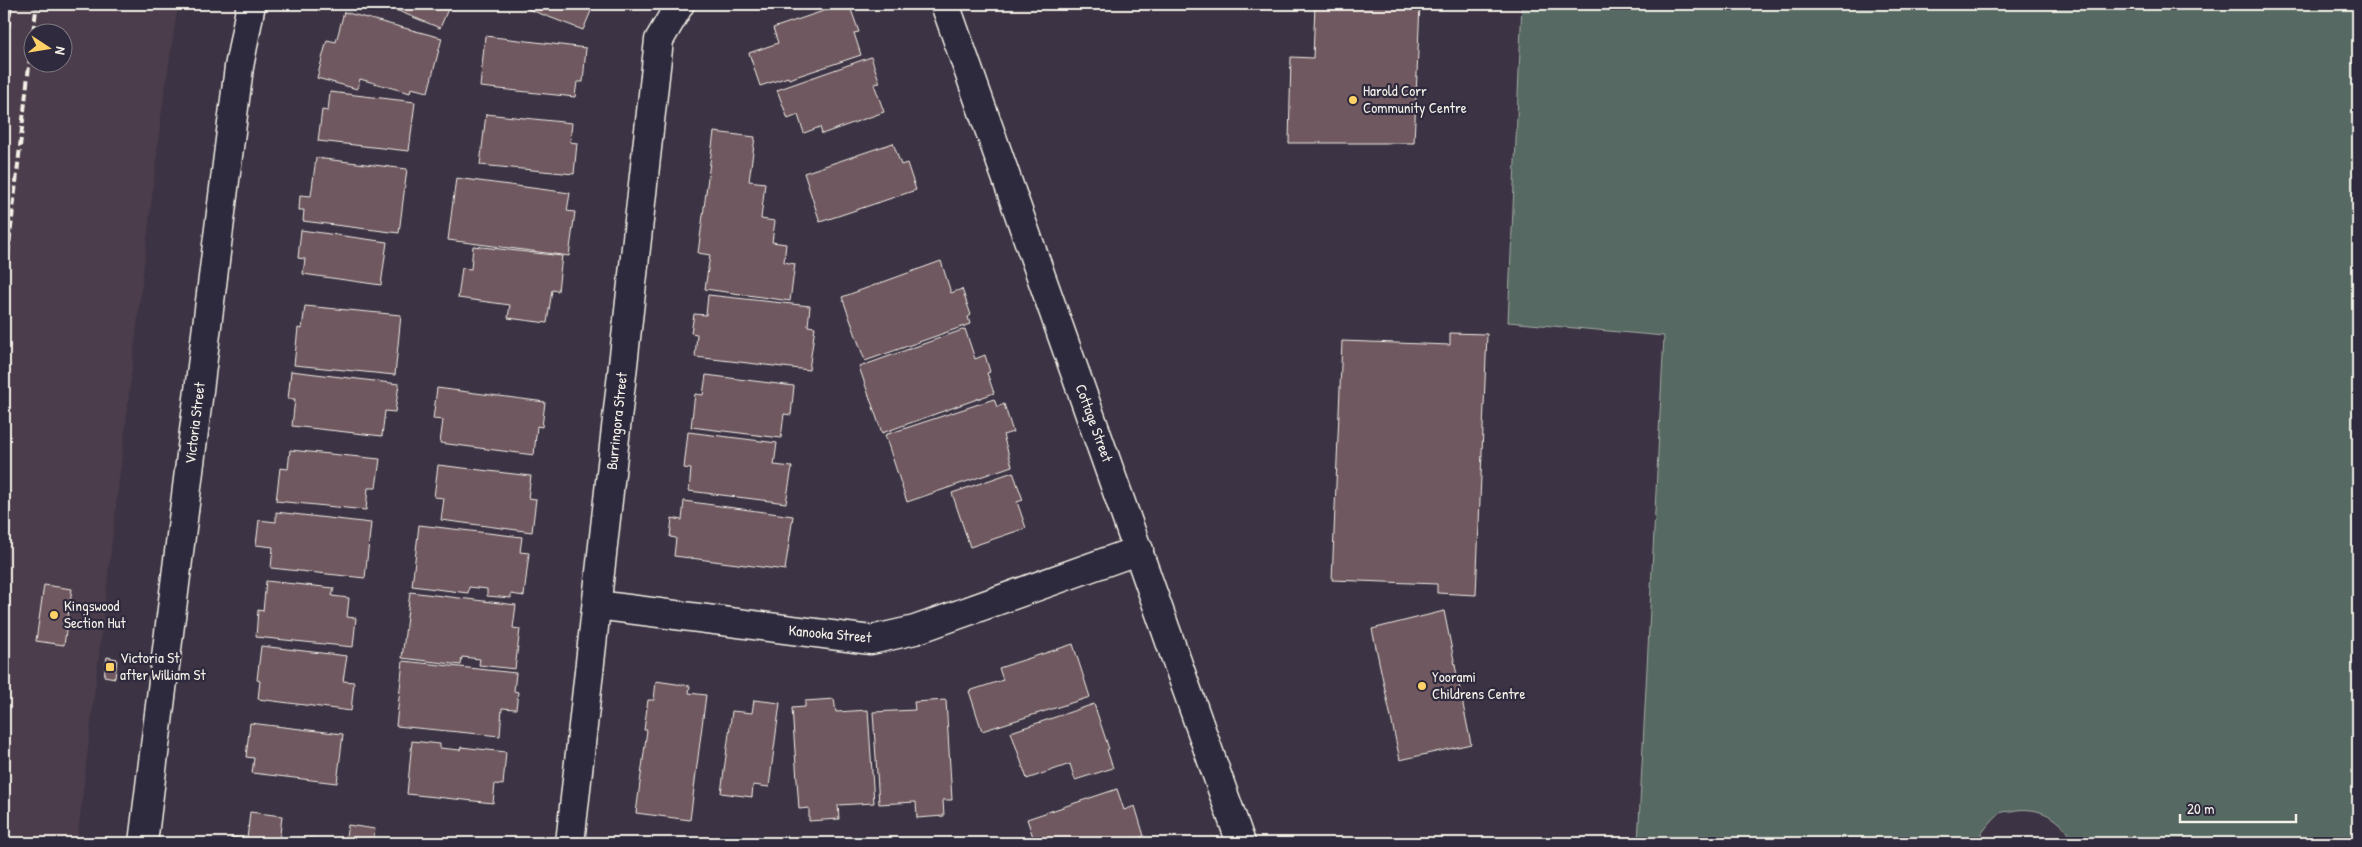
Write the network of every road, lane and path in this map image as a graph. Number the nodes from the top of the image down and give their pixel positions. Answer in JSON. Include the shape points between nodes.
{"nodes":[{"id":1,"x":251,"y":4,"type":"edge"},
{"id":2,"x":680,"y":4,"type":"edge"},
{"id":3,"x":945,"y":4,"type":"edge"},
{"id":4,"x":1139,"y":550,"type":"junction"},
{"id":5,"x":598,"y":605,"type":"junction"},
{"id":6,"x":143,"y":843,"type":"edge"},
{"id":7,"x":570,"y":843,"type":"edge"},
{"id":8,"x":1241,"y":843,"type":"edge"}],
"edges":[{"from":1,"to":6,"type":"street","name":"Victoria Street","via":[[239,67]]},
{"from":2,"to":5,"type":"street","name":"Burringora Street","via":[[659,40]]},
{"from":3,"to":4,"type":"street","name":"Cottage Street"},
{"from":4,"to":5,"type":"street","name":"Kanooka Street","via":[[915,630],[871,640]]},
{"from":4,"to":8,"type":"street","name":"Cottage Street"},
{"from":5,"to":7,"type":"street","name":"Burringora Street"}]}
